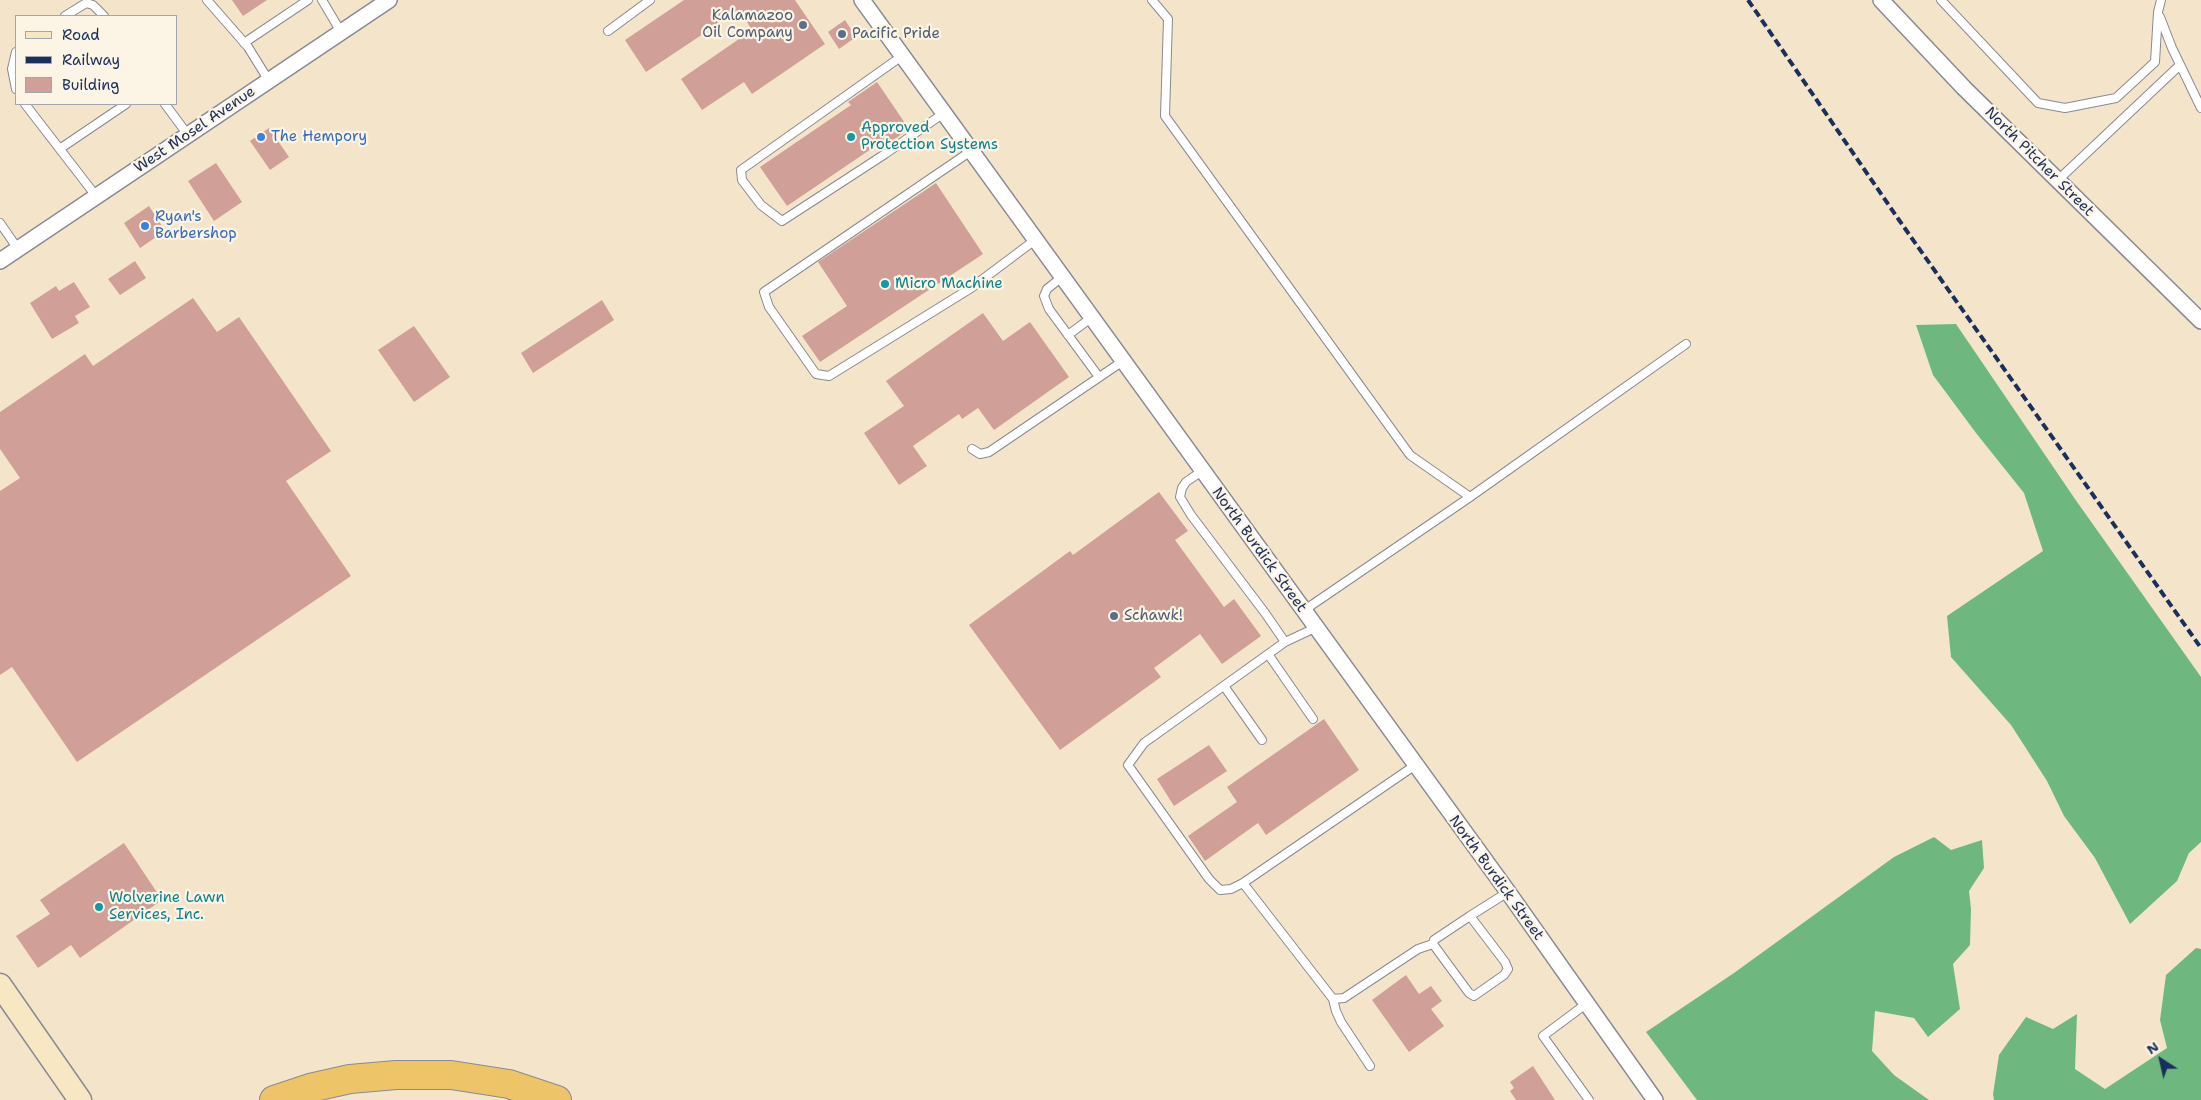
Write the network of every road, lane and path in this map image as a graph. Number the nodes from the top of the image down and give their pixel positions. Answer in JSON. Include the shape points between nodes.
{"nodes":[{"id":1,"x":207,"y":0,"type":"edge"},
{"id":2,"x":308,"y":0,"type":"edge"},
{"id":3,"x":322,"y":0,"type":"edge"},
{"id":4,"x":390,"y":0,"type":"edge"},
{"id":5,"x":650,"y":0,"type":"edge"},
{"id":6,"x":862,"y":0,"type":"edge"},
{"id":7,"x":1152,"y":0,"type":"edge"},
{"id":8,"x":1881,"y":0,"type":"edge"},
{"id":9,"x":1941,"y":0,"type":"edge"},
{"id":10,"x":2161,"y":0,"type":"edge"},
{"id":11,"x":2158,"y":12,"type":"junction"},
{"id":12,"x":67,"y":15,"type":"edge"},
{"id":13,"x":103,"y":15,"type":"edge"},
{"id":14,"x":608,"y":31,"type":"dead end"},
{"id":15,"x":342,"y":32,"type":"junction"},
{"id":16,"x":244,"y":42,"type":"junction"},
{"id":17,"x":15,"y":56,"type":"edge"},
{"id":18,"x":902,"y":56,"type":"junction"},
{"id":19,"x":2180,"y":65,"type":"junction"},
{"id":20,"x":269,"y":81,"type":"junction"},
{"id":21,"x":15,"y":84,"type":"edge"},
{"id":22,"x":26,"y":105,"type":"edge"},
{"id":23,"x":125,"y":105,"type":"edge"},
{"id":24,"x":166,"y":105,"type":"edge"},
{"id":25,"x":2201,"y":108,"type":"edge"},
{"id":26,"x":944,"y":113,"type":"junction"},
{"id":27,"x":188,"y":135,"type":"junction"},
{"id":28,"x":61,"y":148,"type":"junction"},
{"id":29,"x":971,"y":152,"type":"junction"},
{"id":30,"x":2058,"y":180,"type":"junction"},
{"id":31,"x":96,"y":196,"type":"junction"},
{"id":32,"x":0,"y":223,"type":"edge"},
{"id":33,"x":1035,"y":240,"type":"junction"},
{"id":34,"x":18,"y":249,"type":"junction"},
{"id":35,"x":0,"y":261,"type":"edge"},
{"id":36,"x":1062,"y":277,"type":"junction"},
{"id":37,"x":1092,"y":318,"type":"junction"},
{"id":38,"x":2201,"y":321,"type":"edge"},
{"id":39,"x":1068,"y":335,"type":"junction"},
{"id":40,"x":1686,"y":344,"type":"dead end"},
{"id":41,"x":1123,"y":362,"type":"junction"},
{"id":42,"x":1099,"y":377,"type":"junction"},
{"id":43,"x":972,"y":449,"type":"dead end"},
{"id":44,"x":1202,"y":471,"type":"junction"},
{"id":45,"x":1470,"y":497,"type":"junction"},
{"id":46,"x":1303,"y":611,"type":"junction"},
{"id":47,"x":1315,"y":628,"type":"junction"},
{"id":48,"x":1285,"y":642,"type":"junction"},
{"id":49,"x":1268,"y":654,"type":"junction"},
{"id":50,"x":1224,"y":686,"type":"junction"},
{"id":51,"x":1313,"y":719,"type":"dead end"},
{"id":52,"x":1262,"y":740,"type":"dead end"},
{"id":53,"x":1414,"y":766,"type":"junction"},
{"id":54,"x":1243,"y":883,"type":"junction"},
{"id":55,"x":1508,"y":892,"type":"junction"},
{"id":56,"x":1470,"y":916,"type":"junction"},
{"id":57,"x":1433,"y":944,"type":"junction"},
{"id":58,"x":0,"y":985,"type":"edge"},
{"id":59,"x":1333,"y":999,"type":"junction"},
{"id":60,"x":1586,"y":1004,"type":"junction"},
{"id":61,"x":1370,"y":1066,"type":"dead end"},
{"id":62,"x":79,"y":1099,"type":"edge"},
{"id":63,"x":274,"y":1100,"type":"edge"},
{"id":64,"x":557,"y":1100,"type":"edge"},
{"id":65,"x":1590,"y":1100,"type":"edge"},
{"id":66,"x":1655,"y":1100,"type":"edge"}],
"edges":[{"from":1,"to":16,"type":"lane"},
{"from":2,"to":16,"type":"lane"},
{"from":3,"to":15,"type":"lane"},
{"from":4,"to":15,"type":"street","name":"West Mosel Avenue"},
{"from":5,"to":14,"type":"lane"},
{"from":6,"to":18,"type":"street","name":"North Burdick Street"},
{"from":7,"to":45,"type":"lane","via":[[1168,19],[1165,116],[1410,455]]},
{"from":8,"to":30,"type":"street","name":"North Pitcher Street","via":[[1964,88]]},
{"from":9,"to":11,"type":"lane","via":[[2038,103],[2065,108],[2116,98],[2155,62]]},
{"from":10,"to":11,"type":"lane"},
{"from":11,"to":19,"type":"lane"},
{"from":12,"to":13,"type":"lane","via":[[86,3]]},
{"from":15,"to":20,"type":"street","name":"West Mosel Avenue"},
{"from":16,"to":20,"type":"lane"},
{"from":17,"to":21,"type":"lane","via":[[12,69]]},
{"from":18,"to":26,"type":"street","name":"North Burdick Street"},
{"from":18,"to":26,"type":"lane","via":[[741,170],[742,180],[761,205],[782,221]]},
{"from":19,"to":25,"type":"lane"},
{"from":19,"to":30,"type":"lane"},
{"from":20,"to":27,"type":"street","name":"West Mosel Avenue"},
{"from":22,"to":28,"type":"lane"},
{"from":23,"to":28,"type":"lane"},
{"from":24,"to":27,"type":"lane"},
{"from":26,"to":29,"type":"street","name":"North Burdick Street"},
{"from":27,"to":31,"type":"street","name":"West Mosel Avenue"},
{"from":28,"to":31,"type":"lane"},
{"from":29,"to":33,"type":"street","name":"North Burdick Street"},
{"from":29,"to":33,"type":"lane","via":[[764,292],[769,306],[816,374],[829,376],[971,288]]},
{"from":30,"to":38,"type":"street","name":"North Pitcher Street"},
{"from":31,"to":34,"type":"street","name":"West Mosel Avenue"},
{"from":32,"to":34,"type":"lane"},
{"from":33,"to":36,"type":"street","name":"North Burdick Street"},
{"from":34,"to":35,"type":"street","name":"West Mosel Avenue"},
{"from":36,"to":37,"type":"street","name":"North Burdick Street"},
{"from":36,"to":39,"type":"lane","via":[[1047,289],[1044,296],[1049,309]]},
{"from":37,"to":39,"type":"lane"},
{"from":37,"to":41,"type":"street","name":"North Burdick Street"},
{"from":39,"to":42,"type":"lane"},
{"from":40,"to":45,"type":"lane"},
{"from":41,"to":42,"type":"lane"},
{"from":41,"to":44,"type":"street","name":"North Burdick Street"},
{"from":42,"to":43,"type":"lane","via":[[990,452],[980,454]]},
{"from":44,"to":46,"type":"street","name":"North Burdick Street"},
{"from":44,"to":48,"type":"lane","via":[[1186,482],[1180,497]]},
{"from":45,"to":46,"type":"lane"},
{"from":46,"to":47,"type":"street","name":"North Burdick Street"},
{"from":47,"to":48,"type":"lane"},
{"from":47,"to":53,"type":"street","name":"North Burdick Street"},
{"from":48,"to":49,"type":"lane"},
{"from":49,"to":50,"type":"lane"},
{"from":49,"to":51,"type":"lane"},
{"from":50,"to":52,"type":"lane"},
{"from":50,"to":54,"type":"lane","via":[[1144,743],[1128,765],[1209,879],[1220,890]]},
{"from":53,"to":54,"type":"lane"},
{"from":53,"to":55,"type":"street","name":"North Burdick Street"},
{"from":54,"to":59,"type":"lane"},
{"from":55,"to":56,"type":"lane"},
{"from":55,"to":60,"type":"street","name":"North Burdick Street"},
{"from":56,"to":57,"type":"lane","via":[[1434,940]]},
{"from":56,"to":57,"type":"lane","via":[[1505,962],[1508,969],[1504,975],[1474,996]]},
{"from":57,"to":59,"type":"lane","via":[[1418,949],[1344,998]]},
{"from":58,"to":62,"type":"street"},
{"from":59,"to":61,"type":"lane","via":[[1341,1022]]},
{"from":60,"to":65,"type":"lane","via":[[1543,1036]]},
{"from":60,"to":66,"type":"street","name":"North Burdick Street"},
{"from":63,"to":64,"type":"highway","via":[[350,1079],[405,1075],[451,1076],[509,1084]]}]}
